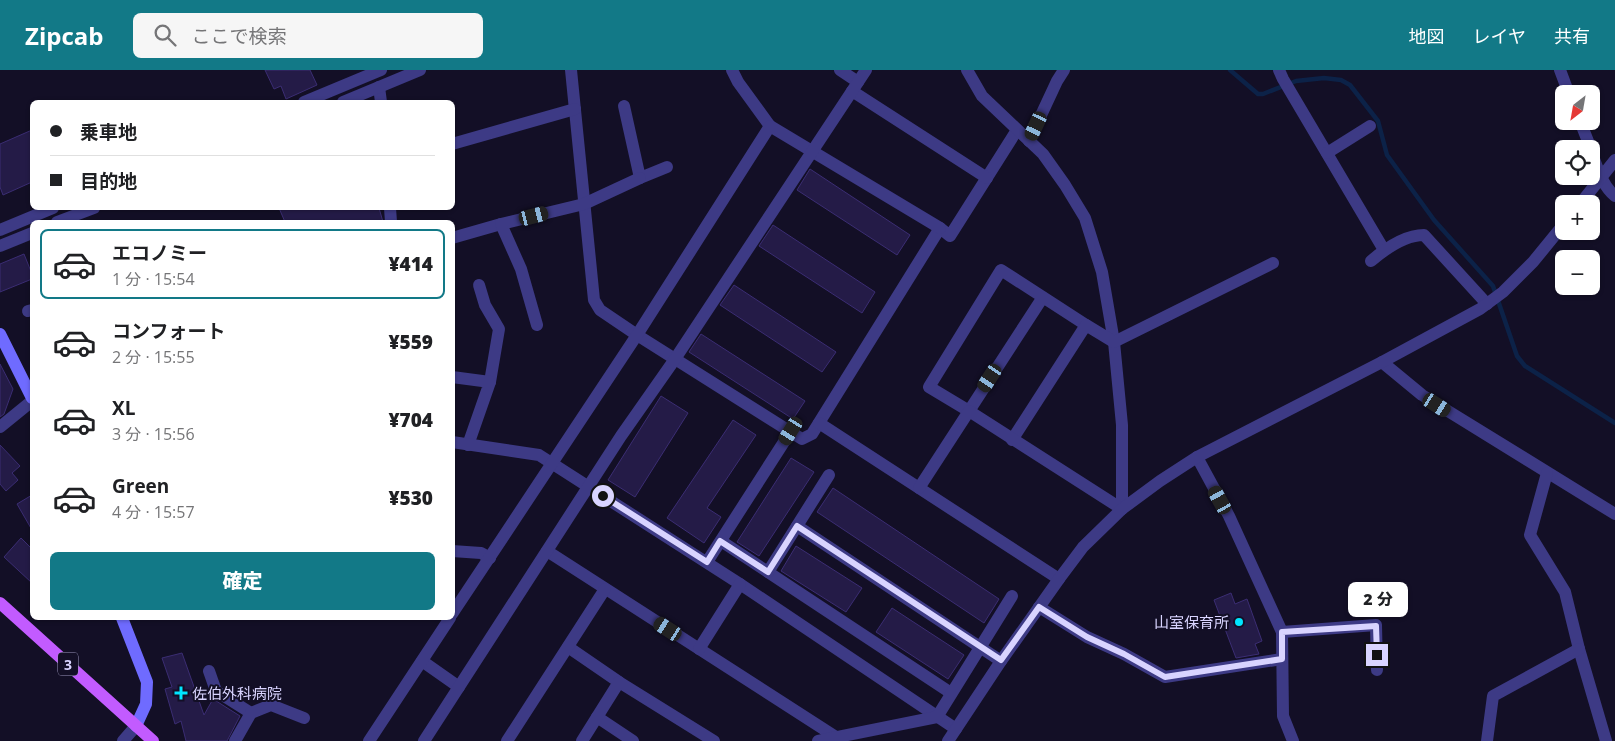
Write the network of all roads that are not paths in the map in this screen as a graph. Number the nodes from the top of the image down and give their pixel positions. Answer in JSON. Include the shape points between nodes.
{"nodes":[{"id":1,"x":379,"y":70,"type":"edge"},
{"id":2,"x":420,"y":70,"type":"edge"},
{"id":3,"x":571,"y":70,"type":"edge"},
{"id":4,"x":732,"y":70,"type":"edge"},
{"id":5,"x":840,"y":70,"type":"edge"},
{"id":6,"x":866,"y":70,"type":"edge"},
{"id":7,"x":967,"y":70,"type":"edge"},
{"id":8,"x":1064,"y":70,"type":"edge"},
{"id":9,"x":1279,"y":70,"type":"edge"},
{"id":10,"x":1560,"y":70,"type":"edge"},
{"id":11,"x":1566,"y":85,"type":"edge"},
{"id":12,"x":379,"y":87,"type":"junction"},
{"id":13,"x":855,"y":87,"type":"junction"},
{"id":14,"x":309,"y":100,"type":"edge"},
{"id":15,"x":348,"y":100,"type":"edge"},
{"id":16,"x":381,"y":100,"type":"edge"},
{"id":17,"x":624,"y":106,"type":"dead end"},
{"id":18,"x":575,"y":109,"type":"junction"},
{"id":19,"x":770,"y":126,"type":"junction"},
{"id":20,"x":1370,"y":126,"type":"dead end"},
{"id":21,"x":1017,"y":130,"type":"junction"},
{"id":22,"x":1029,"y":141,"type":"junction"},
{"id":23,"x":455,"y":143,"type":"edge"},
{"id":24,"x":813,"y":150,"type":"junction"},
{"id":25,"x":1327,"y":153,"type":"junction"},
{"id":26,"x":1615,"y":160,"type":"edge"},
{"id":27,"x":667,"y":167,"type":"dead end"},
{"id":28,"x":1600,"y":173,"type":"edge"},
{"id":29,"x":640,"y":178,"type":"junction"},
{"id":30,"x":987,"y":178,"type":"junction"},
{"id":31,"x":1602,"y":178,"type":"junction"},
{"id":32,"x":1588,"y":195,"type":"edge"},
{"id":33,"x":1615,"y":196,"type":"edge"},
{"id":34,"x":584,"y":204,"type":"junction"},
{"id":35,"x":49,"y":210,"type":"edge"},
{"id":36,"x":89,"y":210,"type":"edge"},
{"id":37,"x":62,"y":220,"type":"edge"},
{"id":38,"x":501,"y":224,"type":"junction"},
{"id":39,"x":940,"y":228,"type":"junction"},
{"id":40,"x":0,"y":230,"type":"edge"},
{"id":41,"x":30,"y":234,"type":"edge"},
{"id":42,"x":1555,"y":235,"type":"edge"},
{"id":43,"x":455,"y":237,"type":"edge"},
{"id":44,"x":0,"y":246,"type":"edge"},
{"id":45,"x":1384,"y":250,"type":"junction"},
{"id":46,"x":1371,"y":261,"type":"dead end"},
{"id":47,"x":1273,"y":263,"type":"dead end"},
{"id":48,"x":480,"y":285,"type":"dead end"},
{"id":49,"x":1043,"y":297,"type":"junction"},
{"id":50,"x":1487,"y":304,"type":"junction"},
{"id":51,"x":537,"y":325,"type":"dead end"},
{"id":52,"x":1086,"y":325,"type":"junction"},
{"id":53,"x":0,"y":334,"type":"edge"},
{"id":54,"x":637,"y":335,"type":"junction"},
{"id":55,"x":1114,"y":342,"type":"junction"},
{"id":56,"x":675,"y":359,"type":"junction"},
{"id":57,"x":1382,"y":362,"type":"junction"},
{"id":58,"x":455,"y":377,"type":"edge"},
{"id":59,"x":490,"y":382,"type":"junction"},
{"id":60,"x":30,"y":392,"type":"edge"},
{"id":61,"x":30,"y":395,"type":"edge"},
{"id":62,"x":969,"y":411,"type":"junction"},
{"id":63,"x":819,"y":423,"type":"junction"},
{"id":64,"x":0,"y":427,"type":"edge"},
{"id":65,"x":791,"y":431,"type":"junction"},
{"id":66,"x":1012,"y":440,"type":"junction"},
{"id":67,"x":455,"y":442,"type":"edge"},
{"id":68,"x":468,"y":444,"type":"junction"},
{"id":69,"x":1197,"y":457,"type":"junction"},
{"id":70,"x":552,"y":463,"type":"junction"},
{"id":71,"x":1547,"y":473,"type":"junction"},
{"id":72,"x":829,"y":475,"type":"dead end"},
{"id":73,"x":588,"y":486,"type":"junction"},
{"id":74,"x":919,"y":488,"type":"junction"},
{"id":75,"x":1122,"y":509,"type":"junction"},
{"id":76,"x":1615,"y":514,"type":"edge"},
{"id":77,"x":797,"y":526,"type":"junction"},
{"id":78,"x":720,"y":541,"type":"junction"},
{"id":79,"x":455,"y":551,"type":"edge"},
{"id":80,"x":547,"y":551,"type":"junction"},
{"id":81,"x":490,"y":558,"type":"junction"},
{"id":82,"x":707,"y":562,"type":"junction"},
{"id":83,"x":768,"y":572,"type":"junction"},
{"id":84,"x":1059,"y":578,"type":"junction"},
{"id":85,"x":740,"y":584,"type":"junction"},
{"id":86,"x":605,"y":589,"type":"junction"},
{"id":87,"x":1012,"y":596,"type":"dead end"},
{"id":88,"x":0,"y":603,"type":"edge"},
{"id":89,"x":1039,"y":607,"type":"junction"},
{"id":90,"x":455,"y":610,"type":"edge"},
{"id":91,"x":123,"y":620,"type":"edge"},
{"id":92,"x":449,"y":620,"type":"edge"},
{"id":93,"x":1282,"y":632,"type":"junction"},
{"id":94,"x":568,"y":647,"type":"junction"},
{"id":95,"x":979,"y":647,"type":"junction"},
{"id":96,"x":699,"y":649,"type":"junction"},
{"id":97,"x":1579,"y":649,"type":"junction"},
{"id":98,"x":1282,"y":659,"type":"junction"},
{"id":99,"x":1001,"y":660,"type":"junction"},
{"id":100,"x":422,"y":661,"type":"junction"},
{"id":101,"x":1377,"y":670,"type":"dead end"},
{"id":102,"x":209,"y":671,"type":"dead end"},
{"id":103,"x":619,"y":682,"type":"junction"},
{"id":104,"x":459,"y":687,"type":"junction"},
{"id":105,"x":951,"y":693,"type":"junction"},
{"id":106,"x":251,"y":713,"type":"junction"},
{"id":107,"x":597,"y":717,"type":"junction"},
{"id":108,"x":937,"y":717,"type":"junction"},
{"id":109,"x":304,"y":718,"type":"dead end"},
{"id":110,"x":136,"y":726,"type":"junction"},
{"id":111,"x":953,"y":737,"type":"edge"},
{"id":112,"x":835,"y":739,"type":"edge"},
{"id":113,"x":122,"y":741,"type":"edge"},
{"id":114,"x":153,"y":741,"type":"edge"},
{"id":115,"x":235,"y":741,"type":"edge"},
{"id":116,"x":369,"y":741,"type":"edge"},
{"id":117,"x":424,"y":741,"type":"edge"},
{"id":118,"x":506,"y":741,"type":"edge"},
{"id":119,"x":582,"y":741,"type":"edge"},
{"id":120,"x":634,"y":741,"type":"edge"},
{"id":121,"x":714,"y":741,"type":"edge"},
{"id":122,"x":818,"y":741,"type":"edge"},
{"id":123,"x":1293,"y":741,"type":"edge"},
{"id":124,"x":1487,"y":741,"type":"edge"},
{"id":125,"x":1606,"y":741,"type":"edge"}],
"edges":[{"from":1,"to":14,"type":"street"},
{"from":2,"to":12,"type":"street"},
{"from":3,"to":18,"type":"street"},
{"from":4,"to":19,"type":"street"},
{"from":5,"to":13,"type":"street"},
{"from":6,"to":13,"type":"street"},
{"from":7,"to":21,"type":"street","via":[[982,96]]},
{"from":8,"to":22,"type":"street"},
{"from":9,"to":25,"type":"street"},
{"from":10,"to":11,"type":"street"},
{"from":12,"to":15,"type":"street"},
{"from":12,"to":16,"type":"street"},
{"from":13,"to":24,"type":"street"},
{"from":13,"to":30,"type":"street"},
{"from":17,"to":29,"type":"street"},
{"from":18,"to":23,"type":"street"},
{"from":18,"to":34,"type":"street"},
{"from":19,"to":24,"type":"street"},
{"from":19,"to":54,"type":"street"},
{"from":20,"to":25,"type":"street"},
{"from":21,"to":22,"type":"street"},
{"from":21,"to":30,"type":"street"},
{"from":22,"to":55,"type":"street","via":[[1043,154],[1085,218],[1102,272]]},
{"from":24,"to":39,"type":"street"},
{"from":24,"to":56,"type":"street"},
{"from":25,"to":45,"type":"street"},
{"from":26,"to":31,"type":"street"},
{"from":27,"to":29,"type":"street"},
{"from":28,"to":31,"type":"street"},
{"from":29,"to":34,"type":"street"},
{"from":30,"to":39,"type":"street","via":[[950,236]]},
{"from":31,"to":32,"type":"street"},
{"from":31,"to":33,"type":"street"},
{"from":34,"to":38,"type":"street"},
{"from":34,"to":54,"type":"street","via":[[594,300],[600,310]]},
{"from":35,"to":40,"type":"street"},
{"from":36,"to":37,"type":"street"},
{"from":38,"to":43,"type":"street"},
{"from":38,"to":51,"type":"street","via":[[520,268]]},
{"from":39,"to":63,"type":"street"},
{"from":41,"to":44,"type":"street"},
{"from":42,"to":50,"type":"street","via":[[1533,262]]},
{"from":45,"to":46,"type":"street"},
{"from":45,"to":50,"type":"street","via":[[1415,235],[1424,235]]},
{"from":47,"to":55,"type":"street"},
{"from":48,"to":59,"type":"street","via":[[485,305],[499,329]]},
{"from":49,"to":52,"type":"street"},
{"from":49,"to":62,"type":"street"},
{"from":49,"to":62,"type":"street","via":[[1001,270],[929,387]]},
{"from":50,"to":57,"type":"street"},
{"from":52,"to":55,"type":"street"},
{"from":52,"to":66,"type":"street"},
{"from":53,"to":60,"type":"main road"},
{"from":54,"to":56,"type":"street"},
{"from":54,"to":70,"type":"street"},
{"from":55,"to":75,"type":"street","via":[[1122,425]]},
{"from":56,"to":65,"type":"street"},
{"from":56,"to":73,"type":"street"},
{"from":57,"to":69,"type":"street"},
{"from":57,"to":71,"type":"street","via":[[1422,395]]},
{"from":58,"to":59,"type":"street"},
{"from":59,"to":68,"type":"street"},
{"from":61,"to":64,"type":"street"},
{"from":62,"to":66,"type":"street"},
{"from":62,"to":74,"type":"street"},
{"from":63,"to":65,"type":"street","via":[[812,434],[802,439]]},
{"from":63,"to":74,"type":"street"},
{"from":65,"to":78,"type":"street"},
{"from":66,"to":75,"type":"street"},
{"from":67,"to":68,"type":"street"},
{"from":68,"to":70,"type":"street","via":[[539,455]]},
{"from":69,"to":75,"type":"street"},
{"from":69,"to":93,"type":"street","via":[[1229,516]]},
{"from":70,"to":73,"type":"street"},
{"from":70,"to":81,"type":"street"},
{"from":71,"to":76,"type":"street"},
{"from":71,"to":97,"type":"street","via":[[1530,535],[1565,592]]},
{"from":72,"to":77,"type":"street"},
{"from":73,"to":80,"type":"street"},
{"from":73,"to":82,"type":"street"},
{"from":74,"to":84,"type":"street"},
{"from":75,"to":84,"type":"street","via":[[1083,547]]},
{"from":77,"to":83,"type":"street"},
{"from":77,"to":95,"type":"street"},
{"from":78,"to":82,"type":"street"},
{"from":78,"to":83,"type":"street"},
{"from":79,"to":81,"type":"street","via":[[481,553]]},
{"from":80,"to":86,"type":"street"},
{"from":80,"to":104,"type":"street"},
{"from":81,"to":90,"type":"street"},
{"from":82,"to":85,"type":"street"},
{"from":83,"to":105,"type":"street"},
{"from":84,"to":89,"type":"street"},
{"from":85,"to":96,"type":"street"},
{"from":85,"to":108,"type":"street"},
{"from":86,"to":94,"type":"street"},
{"from":86,"to":96,"type":"street"},
{"from":87,"to":95,"type":"street"},
{"from":88,"to":110,"type":"main road","number":"3"},
{"from":89,"to":98,"type":"street","via":[[1087,637],[1165,677]]},
{"from":89,"to":99,"type":"street"},
{"from":91,"to":110,"type":"main road","via":[[147,682],[146,704]]},
{"from":92,"to":100,"type":"street"},
{"from":93,"to":98,"type":"street"},
{"from":93,"to":101,"type":"street","via":[[1376,626]]},
{"from":94,"to":103,"type":"street"},
{"from":94,"to":118,"type":"street"},
{"from":95,"to":99,"type":"street"},
{"from":95,"to":105,"type":"street"},
{"from":96,"to":112,"type":"street"},
{"from":97,"to":124,"type":"street","via":[[1493,696]]},
{"from":97,"to":125,"type":"street"},
{"from":98,"to":123,"type":"street","via":[[1283,716]]},
{"from":99,"to":111,"type":"street"},
{"from":100,"to":104,"type":"street"},
{"from":100,"to":116,"type":"street"},
{"from":102,"to":106,"type":"street","via":[[216,691]]},
{"from":103,"to":107,"type":"street"},
{"from":103,"to":121,"type":"street"},
{"from":104,"to":117,"type":"street"},
{"from":105,"to":108,"type":"street"},
{"from":106,"to":109,"type":"street","via":[[271,705]]},
{"from":106,"to":115,"type":"street"},
{"from":107,"to":119,"type":"street"},
{"from":107,"to":120,"type":"street"},
{"from":108,"to":111,"type":"street"},
{"from":108,"to":112,"type":"street"},
{"from":110,"to":113,"type":"street"},
{"from":110,"to":114,"type":"main road","number":"3"},
{"from":112,"to":122,"type":"street"}]}
